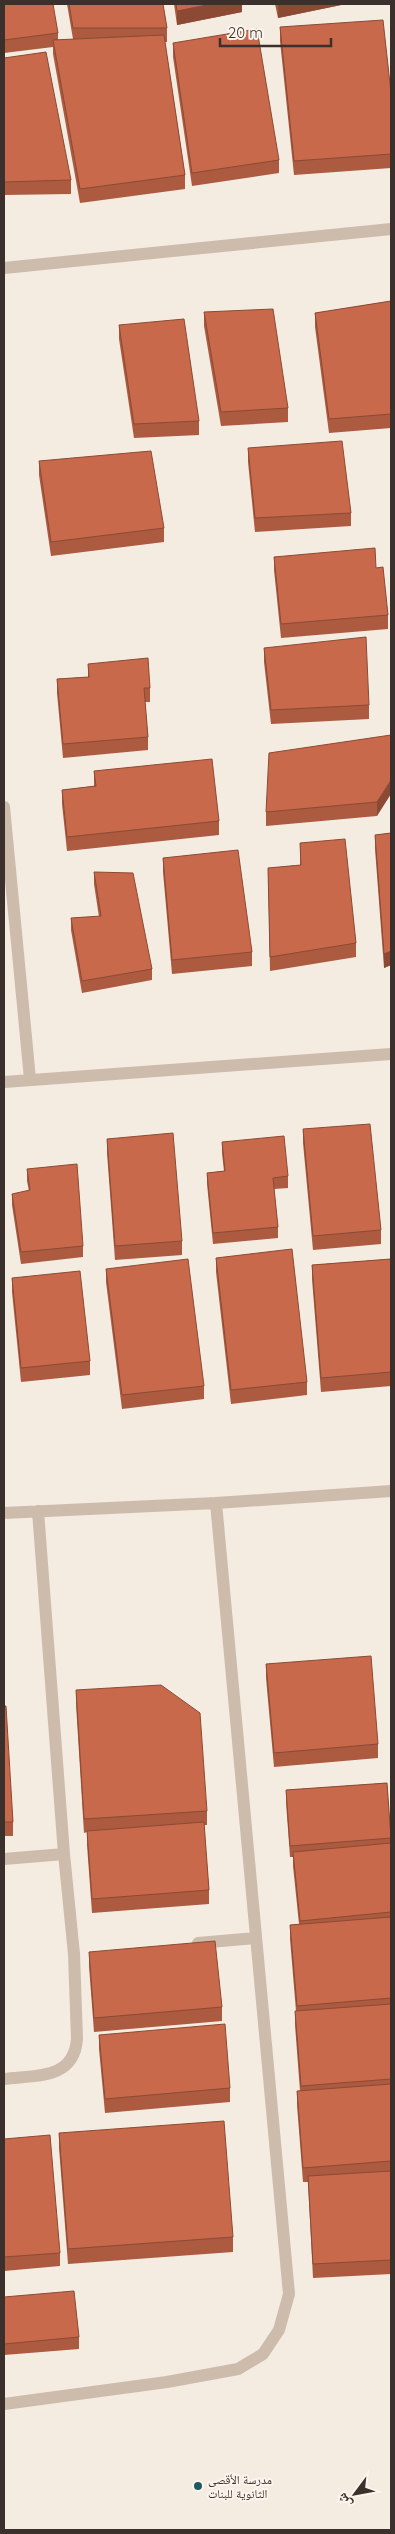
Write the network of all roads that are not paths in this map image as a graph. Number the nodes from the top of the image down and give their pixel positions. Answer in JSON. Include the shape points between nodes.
{"nodes":[{"id":1,"x":391,"y":230,"type":"edge"},
{"id":2,"x":4,"y":268,"type":"edge"},
{"id":3,"x":4,"y":807,"type":"edge"},
{"id":4,"x":391,"y":1054,"type":"edge"},
{"id":5,"x":30,"y":1079,"type":"junction"},
{"id":6,"x":4,"y":1082,"type":"edge"},
{"id":7,"x":391,"y":1491,"type":"edge"},
{"id":8,"x":216,"y":1503,"type":"junction"},
{"id":9,"x":38,"y":1511,"type":"junction"},
{"id":10,"x":4,"y":1512,"type":"edge"},
{"id":11,"x":64,"y":1854,"type":"junction"},
{"id":12,"x":4,"y":1859,"type":"edge"},
{"id":13,"x":256,"y":1938,"type":"junction"},
{"id":14,"x":188,"y":1944,"type":"edge"},
{"id":15,"x":4,"y":2079,"type":"edge"},
{"id":16,"x":4,"y":2404,"type":"edge"}],
"edges":[{"from":1,"to":2,"type":"street"},
{"from":3,"to":5,"type":"street"},
{"from":4,"to":5,"type":"street"},
{"from":5,"to":6,"type":"street"},
{"from":7,"to":8,"type":"street"},
{"from":8,"to":9,"type":"street"},
{"from":8,"to":13,"type":"street"},
{"from":9,"to":10,"type":"street"},
{"from":9,"to":11,"type":"street"},
{"from":11,"to":12,"type":"street"},
{"from":11,"to":15,"type":"street","via":[[78,1953],[76,2053],[57,2073]]},
{"from":13,"to":14,"type":"street"},
{"from":13,"to":16,"type":"street","via":[[290,2294],[279,2330],[263,2354],[238,2369],[168,2382]]}]}
